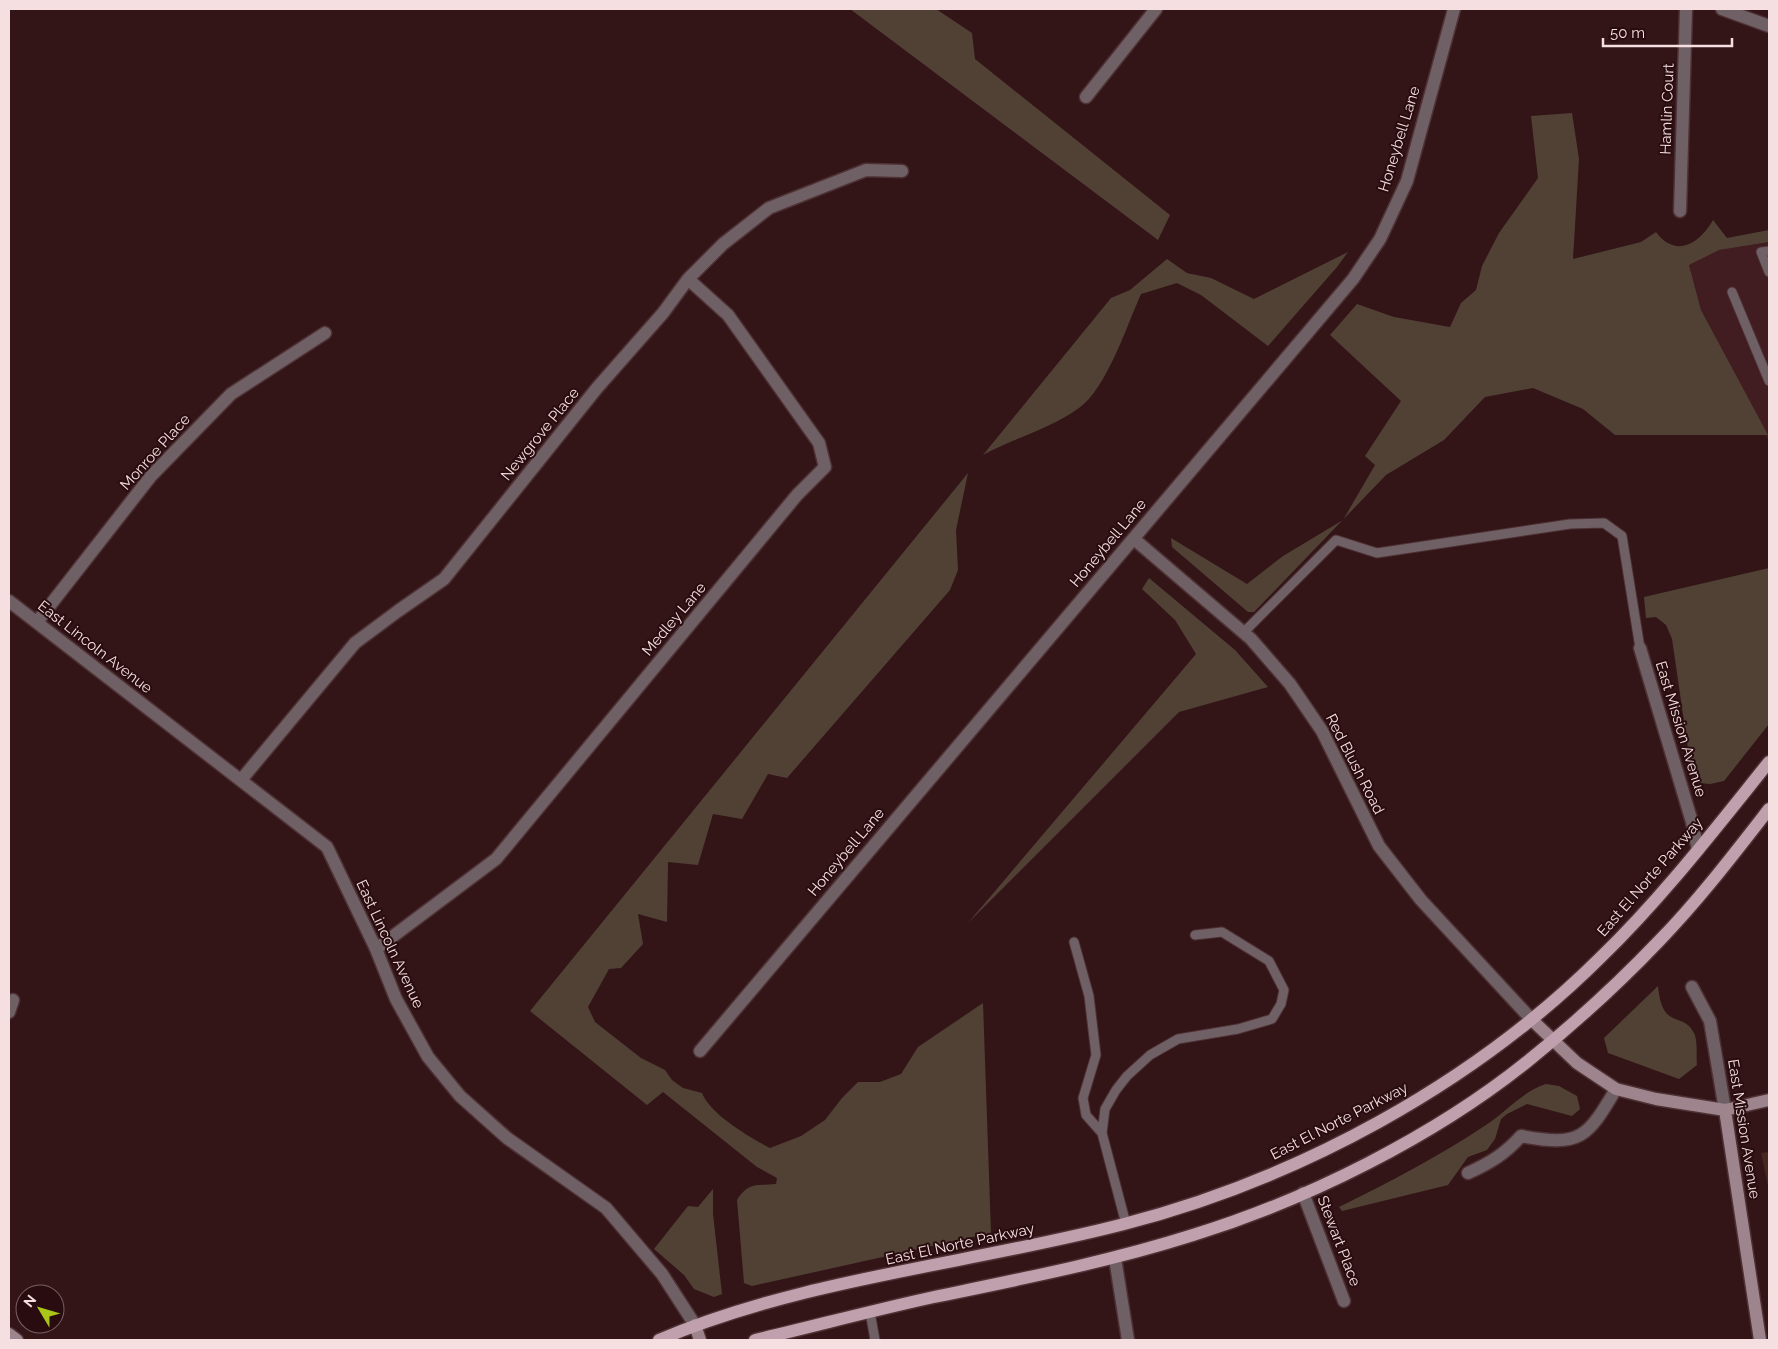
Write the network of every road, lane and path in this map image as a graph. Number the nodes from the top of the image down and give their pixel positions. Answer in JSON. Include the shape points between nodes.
{"nodes":[{"id":1,"x":1156,"y":9,"type":"edge"},
{"id":2,"x":1454,"y":9,"type":"edge"},
{"id":3,"x":1686,"y":9,"type":"edge"},
{"id":4,"x":1722,"y":9,"type":"edge"},
{"id":5,"x":1769,"y":26,"type":"edge"},
{"id":6,"x":1086,"y":97,"type":"dead end"},
{"id":7,"x":902,"y":171,"type":"dead end"},
{"id":8,"x":1680,"y":211,"type":"dead end"},
{"id":9,"x":1769,"y":251,"type":"edge"},
{"id":10,"x":1769,"y":272,"type":"edge"},
{"id":11,"x":688,"y":279,"type":"junction"},
{"id":12,"x":1732,"y":292,"type":"dead end"},
{"id":13,"x":325,"y":333,"type":"dead end"},
{"id":14,"x":1769,"y":381,"type":"edge"},
{"id":15,"x":1134,"y":539,"type":"junction"},
{"id":16,"x":9,"y":600,"type":"edge"},
{"id":17,"x":37,"y":622,"type":"junction"},
{"id":18,"x":1244,"y":632,"type":"junction"},
{"id":19,"x":1640,"y":648,"type":"joint"},
{"id":20,"x":1769,"y":762,"type":"edge"},
{"id":21,"x":241,"y":780,"type":"junction"},
{"id":22,"x":1769,"y":810,"type":"edge"},
{"id":23,"x":1698,"y":850,"type":"junction"},
{"id":24,"x":1196,"y":935,"type":"dead end"},
{"id":25,"x":1074,"y":942,"type":"dead end"},
{"id":26,"x":376,"y":950,"type":"junction"},
{"id":27,"x":1692,"y":987,"type":"dead end"},
{"id":28,"x":1532,"y":1020,"type":"junction"},
{"id":29,"x":1553,"y":1040,"type":"junction"},
{"id":30,"x":700,"y":1050,"type":"dead end"},
{"id":31,"x":1616,"y":1089,"type":"junction"},
{"id":32,"x":1769,"y":1100,"type":"edge"},
{"id":33,"x":1725,"y":1110,"type":"junction"},
{"id":34,"x":1102,"y":1133,"type":"junction"},
{"id":35,"x":1468,"y":1173,"type":"dead end"},
{"id":36,"x":1303,"y":1193,"type":"junction"},
{"id":37,"x":1126,"y":1224,"type":"junction"},
{"id":38,"x":1115,"y":1258,"type":"junction"},
{"id":39,"x":1344,"y":1301,"type":"dead end"},
{"id":40,"x":870,"y":1312,"type":"junction"},
{"id":41,"x":695,"y":1325,"type":"junction"},
{"id":42,"x":9,"y":1334,"type":"edge"},
{"id":43,"x":791,"y":1336,"type":"edge"},
{"id":44,"x":17,"y":1340,"type":"edge"},
{"id":45,"x":658,"y":1340,"type":"edge"},
{"id":46,"x":700,"y":1340,"type":"edge"},
{"id":47,"x":755,"y":1340,"type":"edge"},
{"id":48,"x":875,"y":1340,"type":"edge"},
{"id":49,"x":1128,"y":1340,"type":"edge"},
{"id":50,"x":1760,"y":1340,"type":"edge"}],
"edges":[{"from":1,"to":6,"type":"street"},
{"from":2,"to":15,"type":"street","name":"Honeybell Lane","via":[[1406,181],[1380,239],[1353,279]]},
{"from":3,"to":8,"type":"street","name":"Hamlin Court"},
{"from":4,"to":5,"type":"street"},
{"from":7,"to":11,"type":"street","name":"Newgrove Place","via":[[866,170],[769,208],[723,244]]},
{"from":9,"to":10,"type":"lane","via":[[1761,252]]},
{"from":11,"to":21,"type":"street","name":"Newgrove Place","via":[[444,580],[356,643]]},
{"from":11,"to":26,"type":"street","name":"Medley Lane","via":[[728,315],[818,443],[826,467],[797,495],[496,859]]},
{"from":12,"to":14,"type":"lane"},
{"from":13,"to":17,"type":"street","name":"Monroe Place","via":[[231,394],[152,476]]},
{"from":15,"to":18,"type":"street","name":"Red Blush Road"},
{"from":15,"to":30,"type":"street","name":"Honeybell Lane"},
{"from":16,"to":17,"type":"street","name":"East Lincoln Avenue"},
{"from":17,"to":21,"type":"street","name":"East Lincoln Avenue"},
{"from":18,"to":19,"type":"lane","via":[[1336,540],[1377,552],[1570,524],[1604,523],[1622,536]]},
{"from":18,"to":28,"type":"street","name":"Red Blush Road","via":[[1290,684],[1322,731],[1379,846],[1420,900]]},
{"from":19,"to":23,"type":"street","name":"East Mission Avenue"},
{"from":20,"to":23,"type":"main road","name":"East El Norte Parkway"},
{"from":21,"to":26,"type":"street","name":"East Lincoln Avenue","via":[[327,847]]},
{"from":22,"to":29,"type":"main road","via":[[1661,939]]},
{"from":23,"to":28,"type":"main road","name":"East El Norte Parkway","via":[[1600,959]]},
{"from":24,"to":34,"type":"lane","via":[[1222,932],[1269,960],[1284,990],[1281,1004],[1272,1019],[1238,1029],[1178,1039],[1150,1055],[1116,1090],[1105,1109]]},
{"from":25,"to":34,"type":"lane","via":[[1089,996],[1096,1056],[1083,1098],[1086,1115]]},
{"from":26,"to":41,"type":"street","name":"East Lincoln Avenue","via":[[396,999],[428,1057],[460,1096],[506,1138],[606,1208],[662,1274]]},
{"from":27,"to":33,"type":"street","name":"East Mission Avenue","via":[[1710,1021]]},
{"from":28,"to":29,"type":"main road"},
{"from":28,"to":37,"type":"main road","name":"East El Norte Parkway","via":[[1414,1101],[1303,1162],[1211,1199]]},
{"from":29,"to":31,"type":"main road","via":[[1577,1063]]},
{"from":29,"to":36,"type":"main road","via":[[1504,1079],[1427,1130],[1347,1174]]},
{"from":31,"to":33,"type":"main road"},
{"from":31,"to":35,"type":"street","via":[[1597,1122],[1584,1135],[1548,1141],[1521,1136],[1494,1162]]},
{"from":32,"to":33,"type":"main road"},
{"from":33,"to":50,"type":"main road","name":"East Mission Avenue"},
{"from":34,"to":37,"type":"lane"},
{"from":36,"to":38,"type":"main road","via":[[1196,1235]]},
{"from":36,"to":39,"type":"street","name":"Stewart Place"},
{"from":37,"to":41,"type":"main road","name":"East El Norte Parkway","via":[[832,1287]]},
{"from":38,"to":40,"type":"main road"},
{"from":38,"to":49,"type":"street"},
{"from":40,"to":43,"type":"main road"},
{"from":40,"to":48,"type":"lane"},
{"from":41,"to":45,"type":"main road","name":"East El Norte Parkway"},
{"from":41,"to":46,"type":"main road","name":"East Lincoln Avenue"},
{"from":42,"to":44,"type":"main road"},
{"from":43,"to":47,"type":"main road"}]}
